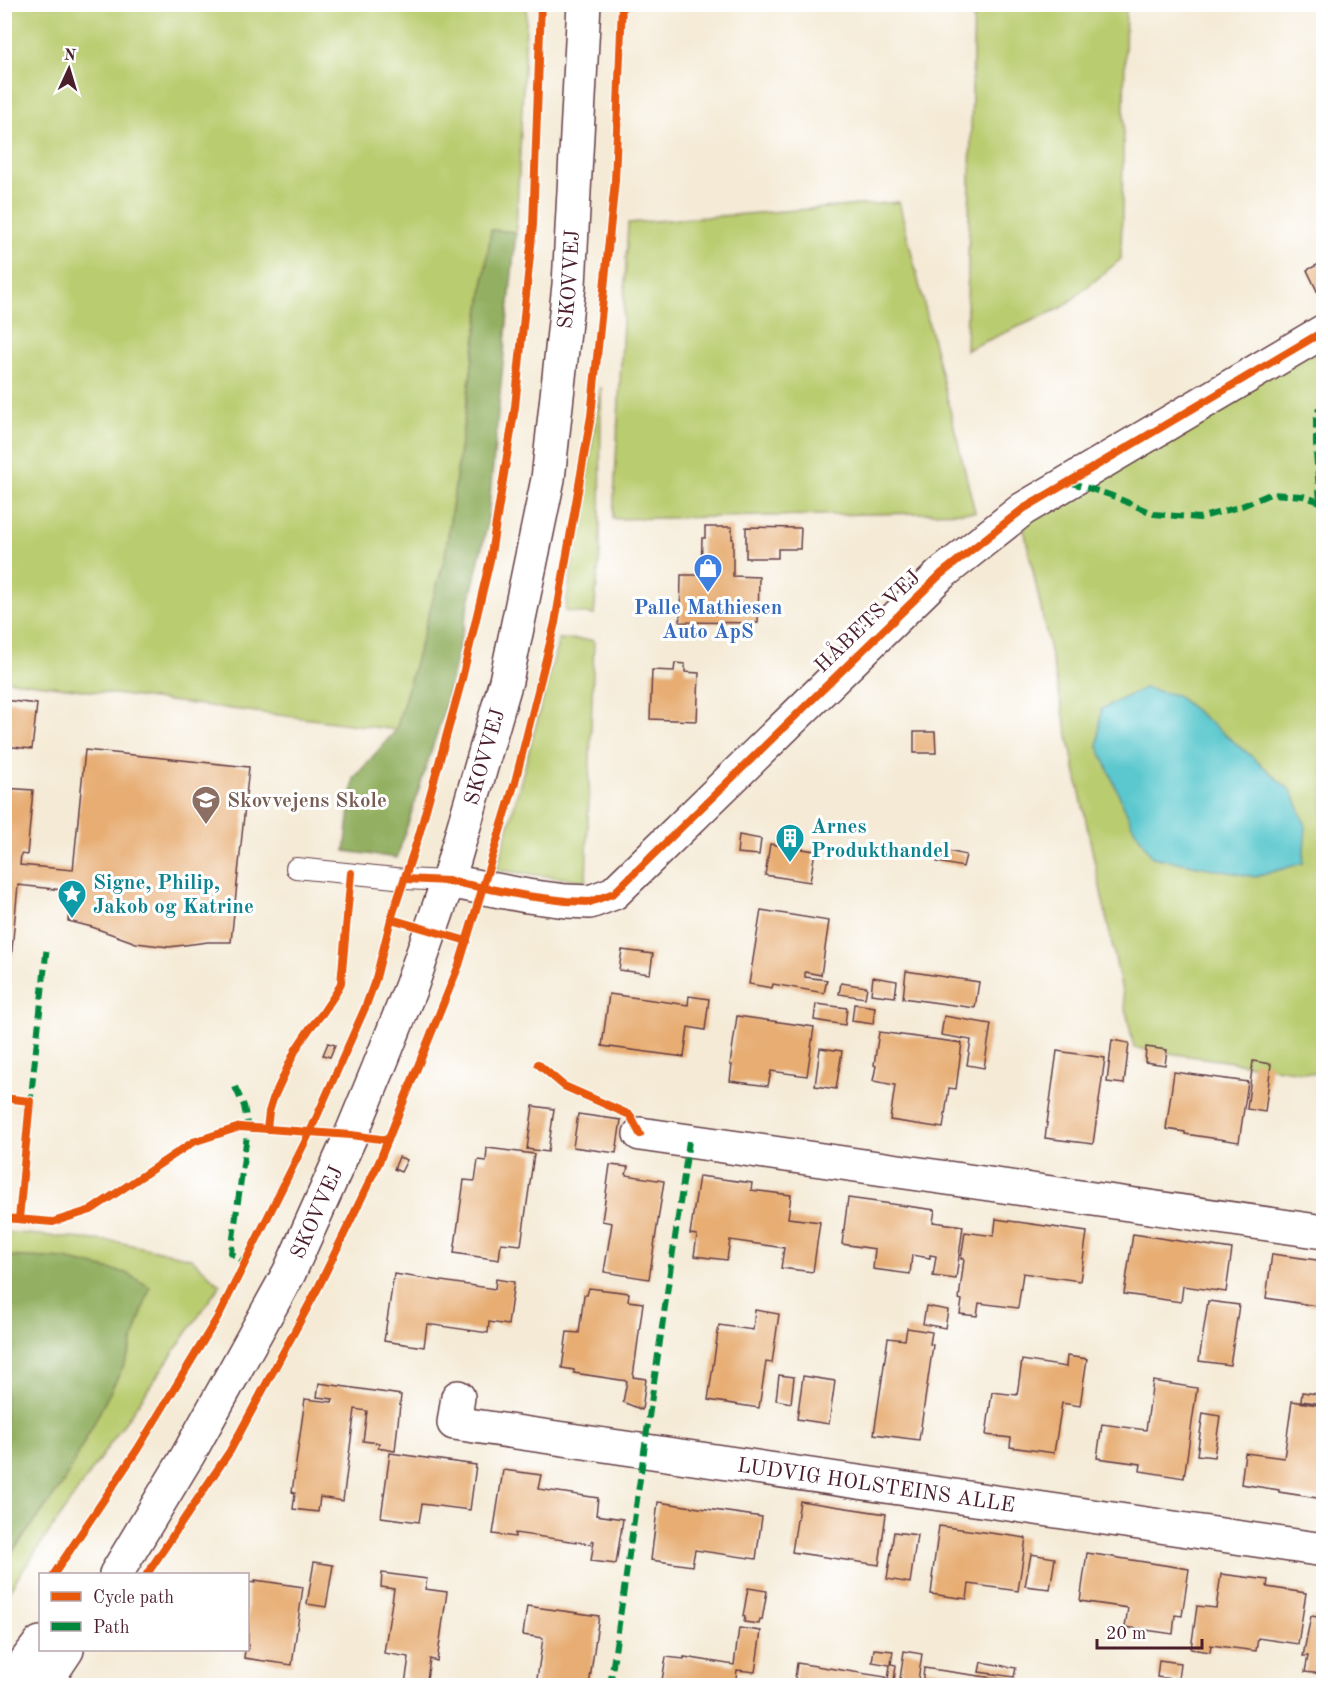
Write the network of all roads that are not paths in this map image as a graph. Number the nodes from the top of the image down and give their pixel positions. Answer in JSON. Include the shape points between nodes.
{"nodes":[{"id":1,"x":584,"y":4,"type":"edge"},
{"id":2,"x":1323,"y":331,"type":"edge"},
{"id":3,"x":296,"y":868,"type":"dead end"},
{"id":4,"x":448,"y":881,"type":"junction"},
{"id":5,"x":640,"y":1134,"type":"dead end"},
{"id":6,"x":1323,"y":1232,"type":"edge"},
{"id":7,"x":458,"y":1397,"type":"dead end"},
{"id":8,"x":188,"y":1455,"type":"junction"},
{"id":9,"x":1323,"y":1550,"type":"edge"},
{"id":10,"x":96,"y":1573,"type":"edge"},
{"id":11,"x":117,"y":1573,"type":"edge"},
{"id":12,"x":39,"y":1644,"type":"edge"},
{"id":13,"x":66,"y":1651,"type":"edge"},
{"id":14,"x":7,"y":1686,"type":"edge"},
{"id":15,"x":43,"y":1686,"type":"edge"}],
"edges":[{"from":1,"to":4,"type":"street","name":"SKOVVEJ","via":[[569,285],[548,479],[506,681]]},
{"from":2,"to":4,"type":"street","name":"HÅBETS VEJ","via":[[1023,509],[941,574],[614,893],[590,902],[566,901]]},
{"from":3,"to":4,"type":"lane"},
{"from":4,"to":8,"type":"street","name":"SKOVVEJ","via":[[377,1072],[289,1273]]},
{"from":5,"to":6,"type":"street"},
{"from":7,"to":9,"type":"street","name":"LUDVIG HOLSTEINS ALLE","via":[[454,1423]]},
{"from":8,"to":10,"type":"street","name":"SKOVVEJ"},
{"from":8,"to":11,"type":"street","name":"SKOVVEJ"},
{"from":12,"to":14,"type":"street"},
{"from":13,"to":15,"type":"street"}]}
